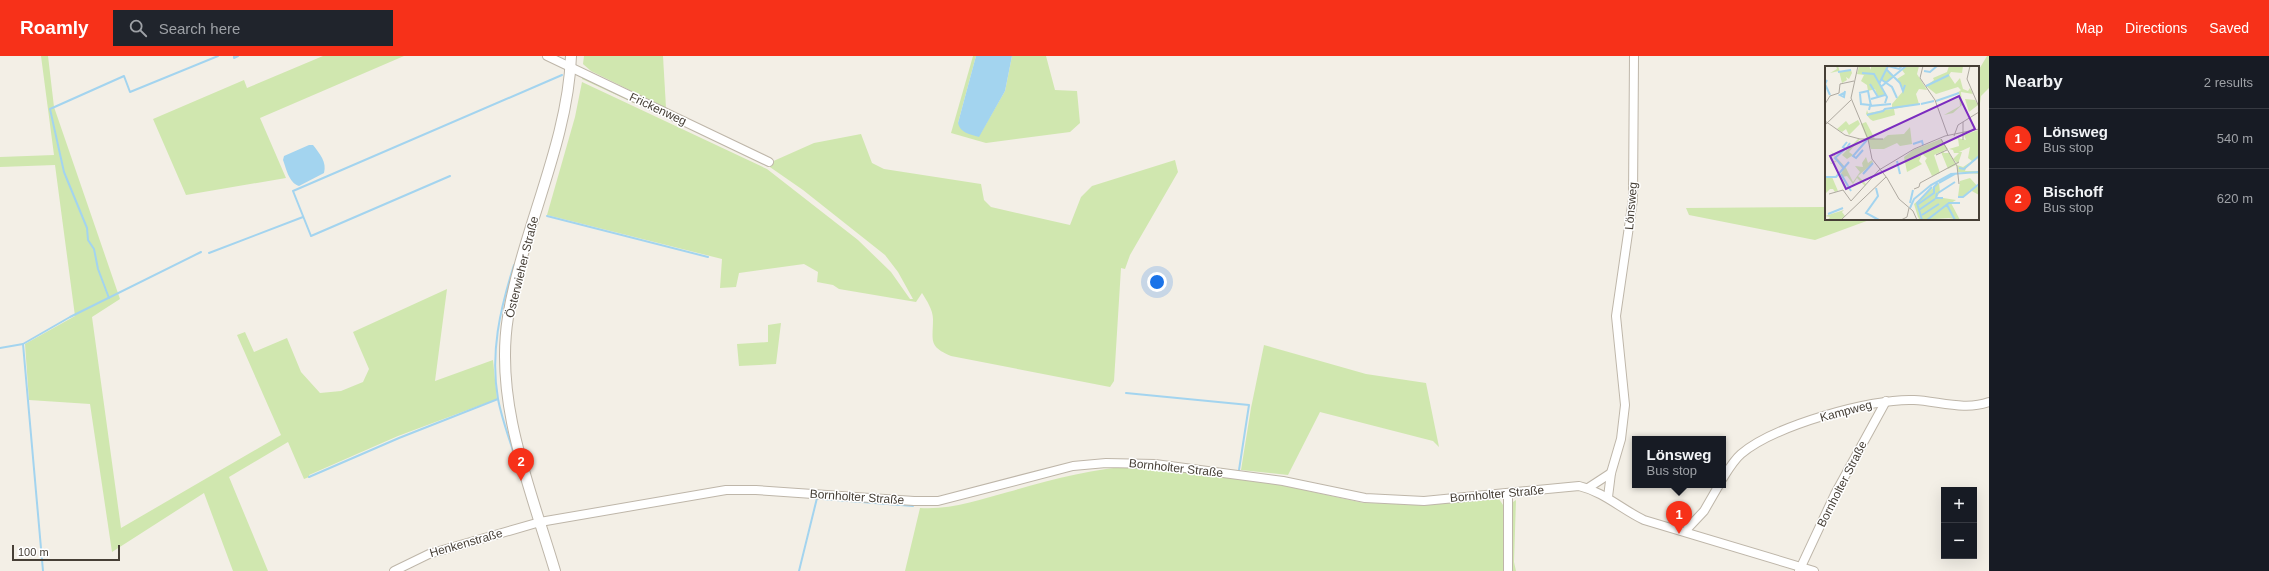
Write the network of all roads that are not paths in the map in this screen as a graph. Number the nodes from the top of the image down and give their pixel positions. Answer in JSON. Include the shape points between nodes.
{"nodes":[{"id":1,"x":547,"y":56,"type":"edge"},
{"id":2,"x":571,"y":56,"type":"edge"},
{"id":3,"x":1634,"y":56,"type":"edge"},
{"id":4,"x":571,"y":68,"type":"junction"},
{"id":5,"x":770,"y":162,"type":"dead end"},
{"id":6,"x":1886,"y":401,"type":"junction"},
{"id":7,"x":1989,"y":402,"type":"edge"},
{"id":8,"x":1611,"y":473,"type":"junction"},
{"id":9,"x":1726,"y":474,"type":"edge"},
{"id":10,"x":1588,"y":488,"type":"junction"},
{"id":11,"x":1717,"y":488,"type":"edge"},
{"id":12,"x":1508,"y":494,"type":"junction"},
{"id":13,"x":1608,"y":497,"type":"junction"},
{"id":14,"x":540,"y":522,"type":"junction"},
{"id":15,"x":1687,"y":532,"type":"junction"},
{"id":16,"x":1800,"y":569,"type":"edge"},
{"id":17,"x":394,"y":571,"type":"edge"},
{"id":18,"x":555,"y":571,"type":"edge"},
{"id":19,"x":1508,"y":571,"type":"edge"},
{"id":20,"x":1814,"y":571,"type":"edge"}],
"edges":[{"from":1,"to":4,"type":"street","name":"Frickenweg"},
{"from":2,"to":4,"type":"street","name":"Österwieher Straße"},
{"from":3,"to":8,"type":"street","name":"Lönsweg","via":[[1633,199],[1616,316],[1625,405],[1621,439]]},
{"from":4,"to":5,"type":"street","name":"Frickenweg"},
{"from":4,"to":14,"type":"street","name":"Österwieher Straße","via":[[563,114],[515,282],[506,338],[509,408]]},
{"from":6,"to":7,"type":"street","name":"Kampweg","via":[[1913,400],[1966,406]]},
{"from":6,"to":9,"type":"street","name":"Kampweg","via":[[1847,409],[1770,437],[1740,454]]},
{"from":6,"to":16,"type":"street","name":"Bornholter Straße","via":[[1835,494]]},
{"from":8,"to":10,"type":"street"},
{"from":8,"to":13,"type":"street","name":"Lönsweg"},
{"from":10,"to":12,"type":"street","name":"Bornholter Straße","via":[[1579,486]]},
{"from":10,"to":13,"type":"street","name":"Bornholter Straße"},
{"from":11,"to":15,"type":"street","via":[[1704,512]]},
{"from":12,"to":14,"type":"street","name":"Bornholter Straße","via":[[1424,501],[1365,498],[1282,481],[1155,464],[1106,463],[1073,466],[938,501],[726,490]]},
{"from":12,"to":19,"type":"street"},
{"from":13,"to":15,"type":"street","name":"Bornholter Straße","via":[[1638,517]]},
{"from":14,"to":17,"type":"street","name":"Henkenstraße","via":[[429,554]]},
{"from":14,"to":18,"type":"street","name":"Österwieher Straße"},
{"from":15,"to":16,"type":"street","name":"Bornholter Straße"},
{"from":16,"to":20,"type":"street","name":"Bornholter Straße"}]}
